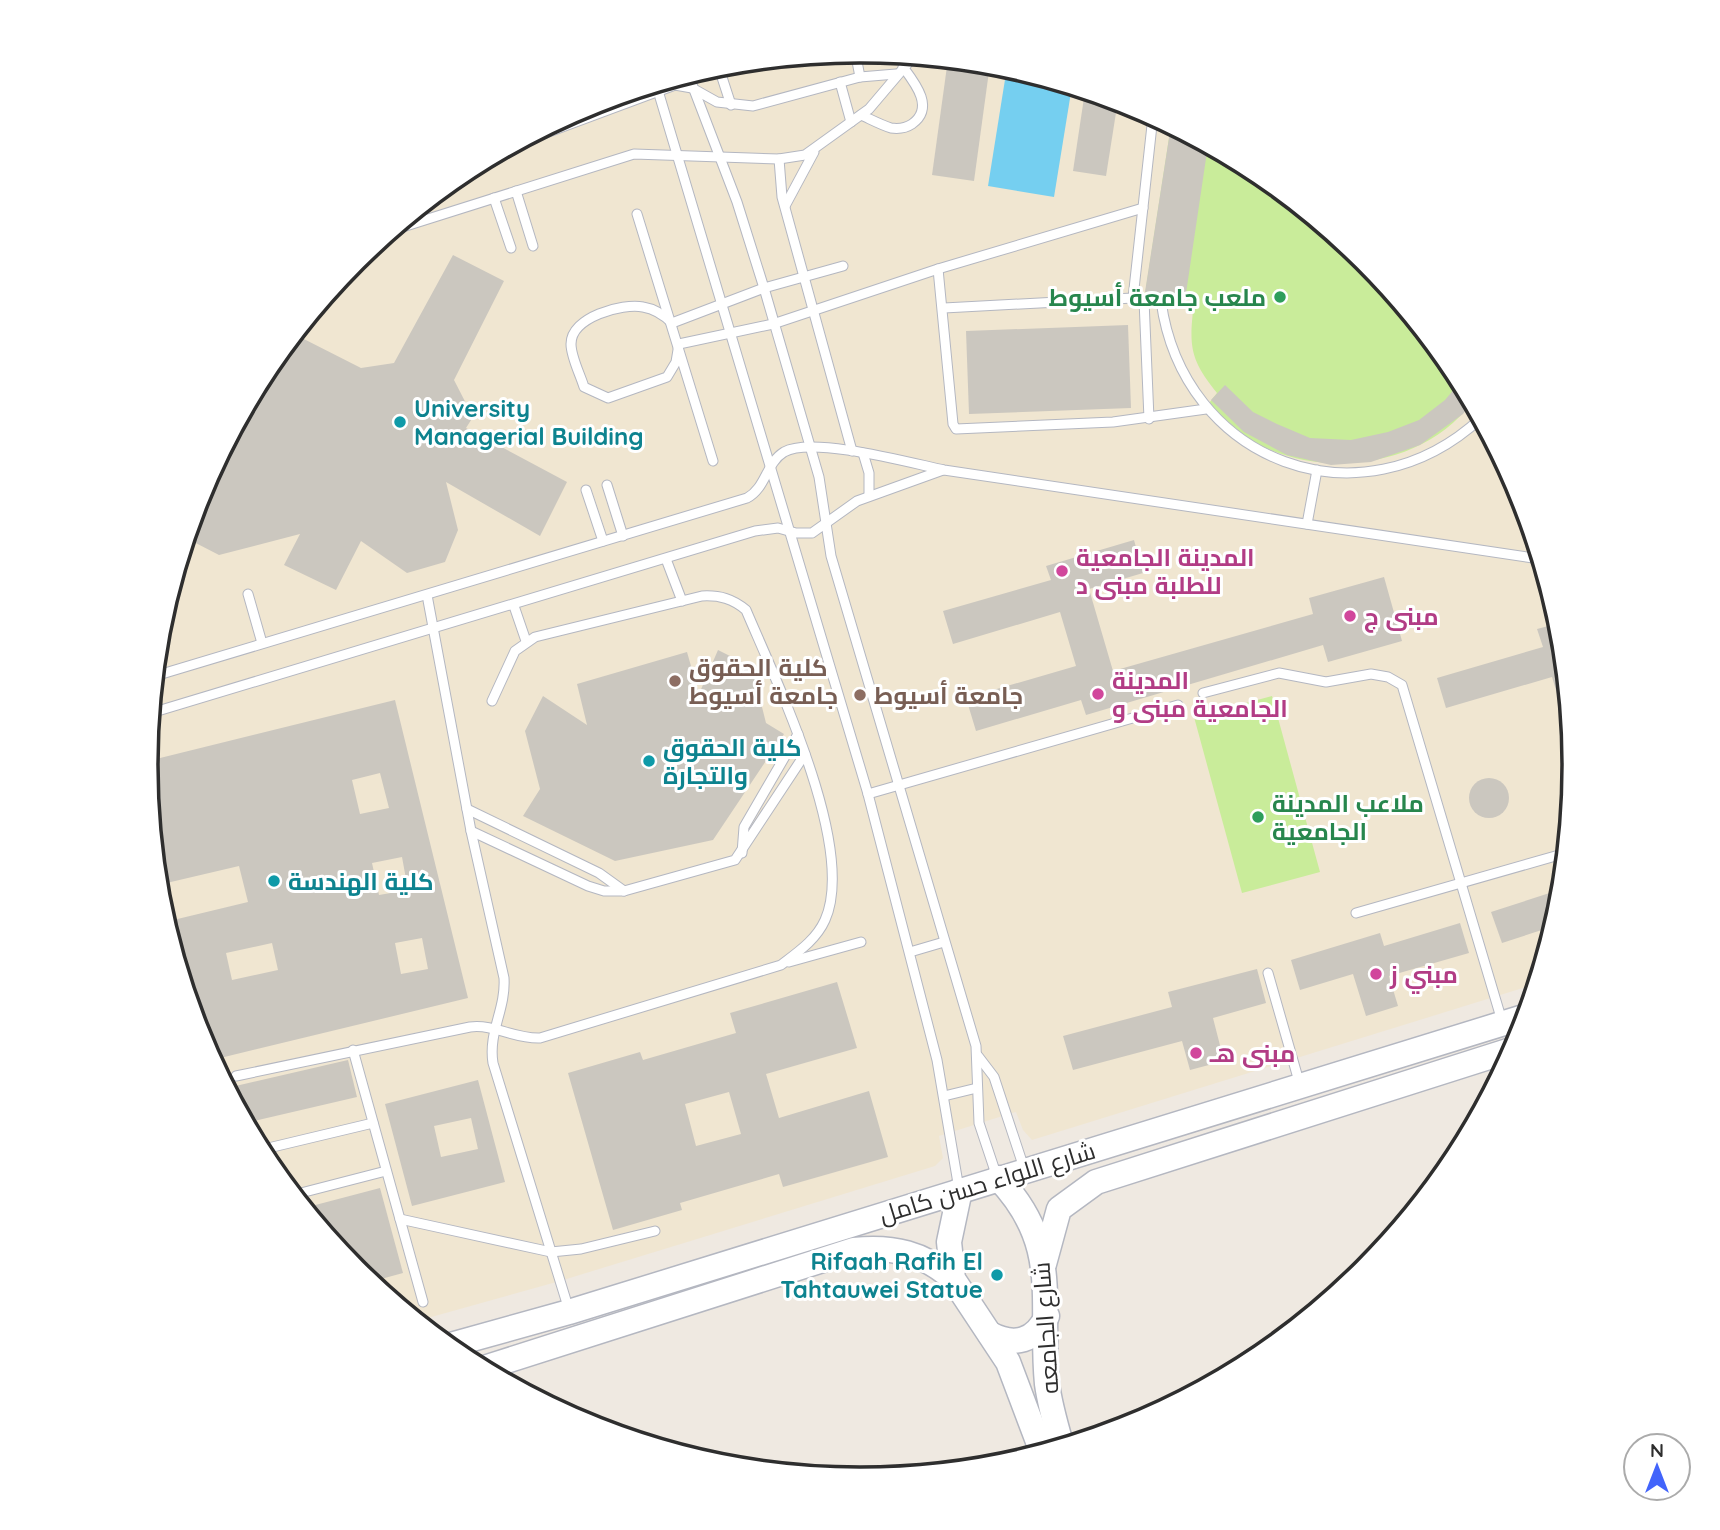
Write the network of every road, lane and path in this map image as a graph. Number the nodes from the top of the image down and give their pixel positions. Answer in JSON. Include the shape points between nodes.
{"nodes":[{"id":1,"x":857,"y":63,"type":"edge"},
{"id":2,"x":905,"y":65,"type":"edge"},
{"id":3,"x":900,"y":70,"type":"junction"},
{"id":4,"x":722,"y":76,"type":"edge"},
{"id":5,"x":860,"y":76,"type":"junction"},
{"id":6,"x":840,"y":82,"type":"junction"},
{"id":7,"x":691,"y":84,"type":"edge"},
{"id":8,"x":681,"y":86,"type":"edge"},
{"id":9,"x":692,"y":88,"type":"junction"},
{"id":10,"x":659,"y":93,"type":"edge"},
{"id":11,"x":731,"y":105,"type":"junction"},
{"id":12,"x":861,"y":115,"type":"junction"},
{"id":13,"x":851,"y":122,"type":"junction"},
{"id":14,"x":1152,"y":127,"type":"edge"},
{"id":15,"x":815,"y":151,"type":"junction"},
{"id":16,"x":676,"y":155,"type":"junction"},
{"id":17,"x":718,"y":156,"type":"junction"},
{"id":18,"x":779,"y":159,"type":"junction"},
{"id":19,"x":516,"y":191,"type":"junction"},
{"id":20,"x":494,"y":198,"type":"junction"},
{"id":21,"x":785,"y":206,"type":"junction"},
{"id":22,"x":1143,"y":208,"type":"junction"},
{"id":23,"x":637,"y":214,"type":"dead end"},
{"id":24,"x":414,"y":223,"type":"edge"},
{"id":25,"x":533,"y":246,"type":"dead end"},
{"id":26,"x":511,"y":248,"type":"dead end"},
{"id":27,"x":843,"y":266,"type":"dead end"},
{"id":28,"x":938,"y":269,"type":"junction"},
{"id":29,"x":804,"y":276,"type":"junction"},
{"id":30,"x":764,"y":288,"type":"junction"},
{"id":31,"x":1133,"y":298,"type":"junction"},
{"id":32,"x":1144,"y":300,"type":"junction"},
{"id":33,"x":1161,"y":301,"type":"junction"},
{"id":34,"x":721,"y":302,"type":"junction"},
{"id":35,"x":1176,"y":303,"type":"dead end"},
{"id":36,"x":944,"y":308,"type":"junction"},
{"id":37,"x":814,"y":311,"type":"junction"},
{"id":38,"x":672,"y":323,"type":"junction"},
{"id":39,"x":774,"y":324,"type":"junction"},
{"id":40,"x":731,"y":334,"type":"junction"},
{"id":41,"x":679,"y":344,"type":"junction"},
{"id":42,"x":1206,"y":409,"type":"junction"},
{"id":43,"x":1149,"y":419,"type":"junction"},
{"id":44,"x":1473,"y":424,"type":"edge"},
{"id":45,"x":808,"y":447,"type":"junction"},
{"id":46,"x":852,"y":451,"type":"junction"},
{"id":47,"x":863,"y":453,"type":"junction"},
{"id":48,"x":713,"y":461,"type":"dead end"},
{"id":49,"x":771,"y":465,"type":"junction"},
{"id":50,"x":944,"y":470,"type":"junction"},
{"id":51,"x":1317,"y":471,"type":"junction"},
{"id":52,"x":607,"y":485,"type":"dead end"},
{"id":53,"x":586,"y":490,"type":"dead end"},
{"id":54,"x":869,"y":496,"type":"junction"},
{"id":55,"x":1307,"y":524,"type":"junction"},
{"id":56,"x":826,"y":526,"type":"junction"},
{"id":57,"x":790,"y":531,"type":"junction"},
{"id":58,"x":623,"y":536,"type":"junction"},
{"id":59,"x":603,"y":541,"type":"junction"},
{"id":60,"x":1530,"y":558,"type":"edge"},
{"id":61,"x":666,"y":559,"type":"junction"},
{"id":62,"x":248,"y":594,"type":"dead end"},
{"id":63,"x":427,"y":595,"type":"junction"},
{"id":64,"x":682,"y":601,"type":"junction"},
{"id":65,"x":514,"y":606,"type":"junction"},
{"id":66,"x":432,"y":631,"type":"junction"},
{"id":67,"x":526,"y":641,"type":"junction"},
{"id":68,"x":262,"y":643,"type":"junction"},
{"id":69,"x":164,"y":673,"type":"edge"},
{"id":70,"x":1203,"y":693,"type":"dead end"},
{"id":71,"x":492,"y":701,"type":"dead end"},
{"id":72,"x":1178,"y":705,"type":"dead end"},
{"id":73,"x":161,"y":710,"type":"edge"},
{"id":74,"x":799,"y":734,"type":"junction"},
{"id":75,"x":805,"y":754,"type":"junction"},
{"id":76,"x":899,"y":785,"type":"junction"},
{"id":77,"x":868,"y":794,"type":"junction"},
{"id":78,"x":467,"y":809,"type":"junction"},
{"id":79,"x":471,"y":831,"type":"junction"},
{"id":80,"x":742,"y":852,"type":"junction"},
{"id":81,"x":1556,"y":856,"type":"edge"},
{"id":82,"x":1460,"y":883,"type":"junction"},
{"id":83,"x":624,"y":891,"type":"junction"},
{"id":84,"x":1356,"y":913,"type":"dead end"},
{"id":85,"x":861,"y":942,"type":"dead end"},
{"id":86,"x":944,"y":942,"type":"junction"},
{"id":87,"x":910,"y":952,"type":"junction"},
{"id":88,"x":781,"y":965,"type":"junction"},
{"id":89,"x":1268,"y":973,"type":"dead end"},
{"id":90,"x":1514,"y":1020,"type":"edge"},
{"id":91,"x":1502,"y":1023,"type":"junction"},
{"id":92,"x":493,"y":1027,"type":"junction"},
{"id":93,"x":352,"y":1050,"type":"junction"},
{"id":94,"x":1500,"y":1053,"type":"edge"},
{"id":95,"x":978,"y":1056,"type":"junction"},
{"id":96,"x":236,"y":1076,"type":"dead end"},
{"id":97,"x":1300,"y":1086,"type":"junction"},
{"id":98,"x":976,"y":1088,"type":"junction"},
{"id":99,"x":944,"y":1096,"type":"junction"},
{"id":100,"x":373,"y":1123,"type":"junction"},
{"id":101,"x":271,"y":1147,"type":"edge"},
{"id":102,"x":1025,"y":1170,"type":"junction"},
{"id":103,"x":386,"y":1171,"type":"junction"},
{"id":104,"x":998,"y":1178,"type":"junction"},
{"id":105,"x":960,"y":1190,"type":"junction"},
{"id":106,"x":303,"y":1192,"type":"edge"},
{"id":107,"x":400,"y":1219,"type":"junction"},
{"id":108,"x":655,"y":1231,"type":"dead end"},
{"id":109,"x":551,"y":1252,"type":"junction"},
{"id":110,"x":1044,"y":1264,"type":"junction"},
{"id":111,"x":953,"y":1279,"type":"junction"},
{"id":112,"x":424,"y":1302,"type":"dead end"},
{"id":113,"x":569,"y":1312,"type":"junction"},
{"id":114,"x":1047,"y":1316,"type":"junction"},
{"id":115,"x":990,"y":1334,"type":"junction"},
{"id":116,"x":461,"y":1342,"type":"edge"},
{"id":117,"x":495,"y":1364,"type":"edge"},
{"id":118,"x":1047,"y":1383,"type":"junction"},
{"id":119,"x":1021,"y":1389,"type":"junction"},
{"id":120,"x":1060,"y":1438,"type":"edge"},
{"id":121,"x":1039,"y":1444,"type":"edge"}],
"edges":[{"from":1,"to":5,"type":"lane"},
{"from":2,"to":3,"type":"lane"},
{"from":3,"to":5,"type":"lane"},
{"from":3,"to":12,"type":"lane"},
{"from":3,"to":12,"type":"lane","via":[[922,96],[916,120],[892,128]]},
{"from":4,"to":11,"type":"lane"},
{"from":5,"to":6,"type":"lane"},
{"from":6,"to":11,"type":"lane","via":[[764,104]]},
{"from":6,"to":13,"type":"lane"},
{"from":7,"to":9,"type":"lane"},
{"from":8,"to":9,"type":"lane"},
{"from":9,"to":11,"type":"lane"},
{"from":9,"to":17,"type":"lane"},
{"from":10,"to":16,"type":"lane"},
{"from":12,"to":13,"type":"lane"},
{"from":13,"to":15,"type":"lane"},
{"from":14,"to":22,"type":"lane"},
{"from":15,"to":18,"type":"lane"},
{"from":15,"to":21,"type":"lane"},
{"from":16,"to":17,"type":"lane"},
{"from":16,"to":19,"type":"lane","via":[[634,154]]},
{"from":16,"to":34,"type":"lane"},
{"from":17,"to":18,"type":"lane"},
{"from":17,"to":30,"type":"lane"},
{"from":18,"to":21,"type":"lane"},
{"from":19,"to":20,"type":"lane"},
{"from":19,"to":25,"type":"lane"},
{"from":20,"to":24,"type":"lane"},
{"from":20,"to":26,"type":"lane"},
{"from":21,"to":29,"type":"lane"},
{"from":22,"to":28,"type":"lane"},
{"from":22,"to":31,"type":"lane"},
{"from":23,"to":38,"type":"lane"},
{"from":27,"to":29,"type":"lane"},
{"from":28,"to":36,"type":"lane"},
{"from":28,"to":37,"type":"lane"},
{"from":29,"to":30,"type":"lane"},
{"from":29,"to":37,"type":"lane"},
{"from":30,"to":34,"type":"lane"},
{"from":30,"to":39,"type":"lane"},
{"from":31,"to":32,"type":"lane"},
{"from":31,"to":36,"type":"lane"},
{"from":32,"to":33,"type":"lane"},
{"from":32,"to":43,"type":"lane"},
{"from":33,"to":35,"type":"lane"},
{"from":33,"to":42,"type":"lane","via":[[1175,359]]},
{"from":34,"to":38,"type":"lane"},
{"from":34,"to":40,"type":"lane"},
{"from":36,"to":43,"type":"lane","via":[[957,429]]},
{"from":37,"to":39,"type":"lane"},
{"from":37,"to":46,"type":"lane"},
{"from":38,"to":41,"type":"lane"},
{"from":38,"to":41,"type":"lane","via":[[655,311],[634,306],[585,318],[571,345],[584,387],[608,398],[667,377]]},
{"from":39,"to":40,"type":"lane"},
{"from":39,"to":45,"type":"lane"},
{"from":40,"to":41,"type":"lane"},
{"from":40,"to":49,"type":"lane"},
{"from":41,"to":48,"type":"lane"},
{"from":42,"to":43,"type":"lane"},
{"from":42,"to":51,"type":"lane","via":[[1238,438],[1275,459]]},
{"from":44,"to":51,"type":"lane","via":[[1442,447],[1402,465],[1360,472]]},
{"from":45,"to":46,"type":"lane"},
{"from":45,"to":49,"type":"lane","via":[[786,451]]},
{"from":45,"to":56,"type":"lane","via":[[823,493]]},
{"from":46,"to":47,"type":"lane"},
{"from":47,"to":50,"type":"lane"},
{"from":47,"to":54,"type":"lane"},
{"from":49,"to":57,"type":"lane"},
{"from":49,"to":58,"type":"lane","via":[[757,491],[747,498]]},
{"from":50,"to":54,"type":"lane"},
{"from":50,"to":55,"type":"lane"},
{"from":51,"to":55,"type":"lane"},
{"from":52,"to":58,"type":"lane"},
{"from":53,"to":59,"type":"lane"},
{"from":54,"to":56,"type":"lane"},
{"from":55,"to":60,"type":"lane"},
{"from":56,"to":57,"type":"lane","via":[[812,533]]},
{"from":56,"to":76,"type":"lane"},
{"from":57,"to":61,"type":"lane","via":[[755,531]]},
{"from":57,"to":77,"type":"lane"},
{"from":58,"to":59,"type":"lane"},
{"from":59,"to":63,"type":"lane"},
{"from":61,"to":64,"type":"lane"},
{"from":61,"to":65,"type":"lane"},
{"from":62,"to":68,"type":"lane"},
{"from":63,"to":66,"type":"lane"},
{"from":63,"to":68,"type":"lane"},
{"from":64,"to":67,"type":"lane"},
{"from":64,"to":74,"type":"lane","via":[[713,596],[746,610]]},
{"from":65,"to":66,"type":"lane"},
{"from":65,"to":67,"type":"lane"},
{"from":66,"to":73,"type":"lane"},
{"from":66,"to":78,"type":"lane"},
{"from":67,"to":71,"type":"lane","via":[[515,651]]},
{"from":68,"to":69,"type":"lane"},
{"from":70,"to":82,"type":"lane","via":[[1279,673],[1326,682],[1371,674],[1402,685]]},
{"from":72,"to":76,"type":"lane"},
{"from":74,"to":75,"type":"lane"},
{"from":74,"to":80,"type":"lane","via":[[744,827]]},
{"from":75,"to":80,"type":"lane"},
{"from":75,"to":88,"type":"lane","via":[[832,853],[832,899],[814,939]]},
{"from":76,"to":77,"type":"lane"},
{"from":76,"to":86,"type":"lane"},
{"from":77,"to":87,"type":"lane"},
{"from":78,"to":79,"type":"lane"},
{"from":78,"to":83,"type":"lane","via":[[600,873]]},
{"from":79,"to":83,"type":"lane","via":[[588,886]]},
{"from":79,"to":92,"type":"lane","via":[[504,978],[504,999]]},
{"from":80,"to":83,"type":"lane","via":[[726,864]]},
{"from":81,"to":82,"type":"lane"},
{"from":82,"to":84,"type":"lane"},
{"from":82,"to":91,"type":"lane"},
{"from":85,"to":88,"type":"lane"},
{"from":86,"to":87,"type":"lane"},
{"from":86,"to":95,"type":"lane"},
{"from":87,"to":99,"type":"lane"},
{"from":88,"to":92,"type":"lane","via":[[540,1038],[516,1037]]},
{"from":89,"to":97,"type":"lane"},
{"from":90,"to":91,"type":"main road","name":"شارع اللواء حسن كامل"},
{"from":91,"to":97,"type":"main road","name":"شارع اللواء حسن كامل"},
{"from":92,"to":93,"type":"lane","via":[[470,1027]]},
{"from":92,"to":109,"type":"lane","via":[[493,1063]]},
{"from":93,"to":96,"type":"lane"},
{"from":93,"to":100,"type":"lane"},
{"from":94,"to":110,"type":"main road","name":"شارع اللواء حسن كامل","via":[[1096,1182],[1059,1209]]},
{"from":95,"to":98,"type":"lane"},
{"from":95,"to":102,"type":"lane","via":[[993,1077]]},
{"from":97,"to":102,"type":"main road","name":"شارع اللواء حسن كامل"},
{"from":98,"to":99,"type":"lane"},
{"from":98,"to":104,"type":"lane","via":[[983,1142]]},
{"from":99,"to":105,"type":"lane"},
{"from":100,"to":101,"type":"lane"},
{"from":100,"to":103,"type":"lane"},
{"from":102,"to":104,"type":"main road","name":"شارع اللواء حسن كامل"},
{"from":103,"to":106,"type":"lane"},
{"from":103,"to":107,"type":"lane"},
{"from":104,"to":105,"type":"main road","name":"شارع اللواء حسن كامل"},
{"from":104,"to":110,"type":"main road","name":"شارع الجامعه","via":[[1023,1209]]},
{"from":105,"to":111,"type":"main road","name":"شارع الجامعه","via":[[949,1242]]},
{"from":105,"to":113,"type":"main road","name":"شارع اللواء حسن كامل"},
{"from":107,"to":109,"type":"lane"},
{"from":107,"to":112,"type":"lane"},
{"from":108,"to":109,"type":"lane"},
{"from":109,"to":113,"type":"lane"},
{"from":110,"to":114,"type":"main road","name":"شارع الجامعه"},
{"from":111,"to":115,"type":"main road","name":"شارع الجامعه"},
{"from":111,"to":117,"type":"main road","name":"شارع اللواء حسن كامل","via":[[937,1265],[908,1252],[883,1247],[854,1250]]},
{"from":113,"to":116,"type":"main road","name":"شارع اللواء حسن كامل"},
{"from":114,"to":115,"type":"main road","via":[[1030,1338],[1017,1342]]},
{"from":114,"to":118,"type":"main road","name":"شارع الجامعه"},
{"from":115,"to":119,"type":"main road","name":"شارع الجامعه"},
{"from":118,"to":119,"type":"main road"},
{"from":118,"to":120,"type":"main road","name":"شارع الجامعه"},
{"from":119,"to":121,"type":"main road","name":"شارع الجامعه"}]}
